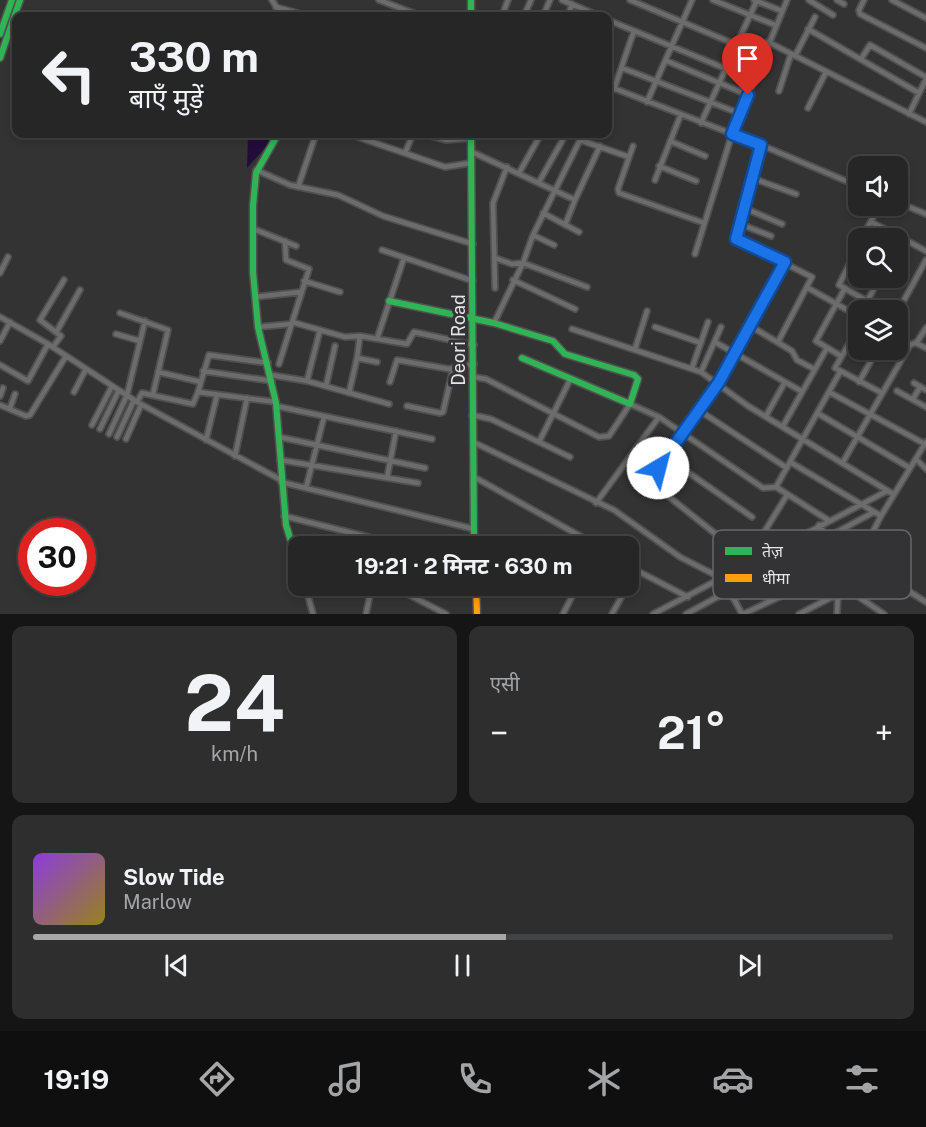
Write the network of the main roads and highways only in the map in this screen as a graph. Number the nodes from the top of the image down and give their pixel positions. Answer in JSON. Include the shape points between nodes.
{"nodes":[{"id":1,"x":12,"y":0,"type":"edge"},
{"id":2,"x":12,"y":23,"type":"edge"},
{"id":3,"x":0,"y":34,"type":"edge"},
{"id":4,"x":0,"y":58,"type":"edge"},
{"id":5,"x":276,"y":138,"type":"edge"},
{"id":6,"x":471,"y":138,"type":"edge"},
{"id":7,"x":389,"y":301,"type":"road end"},
{"id":8,"x":473,"y":319,"type":"junction"},
{"id":9,"x":522,"y":358,"type":"dead end"},
{"id":10,"x":290,"y":536,"type":"edge"},
{"id":11,"x":474,"y":536,"type":"edge"},
{"id":12,"x":476,"y":596,"type":"edge"},
{"id":13,"x":477,"y":614,"type":"edge"}],
"edges":[{"from":1,"to":3,"type":"main road"},
{"from":2,"to":4,"type":"main road"},
{"from":5,"to":10,"type":"main road","via":[[256,170],[255,297],[276,404],[284,516]]},
{"from":6,"to":8,"type":"main road","name":"Deori Road"},
{"from":7,"to":8,"type":"main road"},
{"from":8,"to":9,"type":"main road","via":[[553,341],[565,354],[638,379],[630,404]]},
{"from":8,"to":11,"type":"main road","name":"Deori Road"},
{"from":12,"to":13,"type":"main road"}]}
